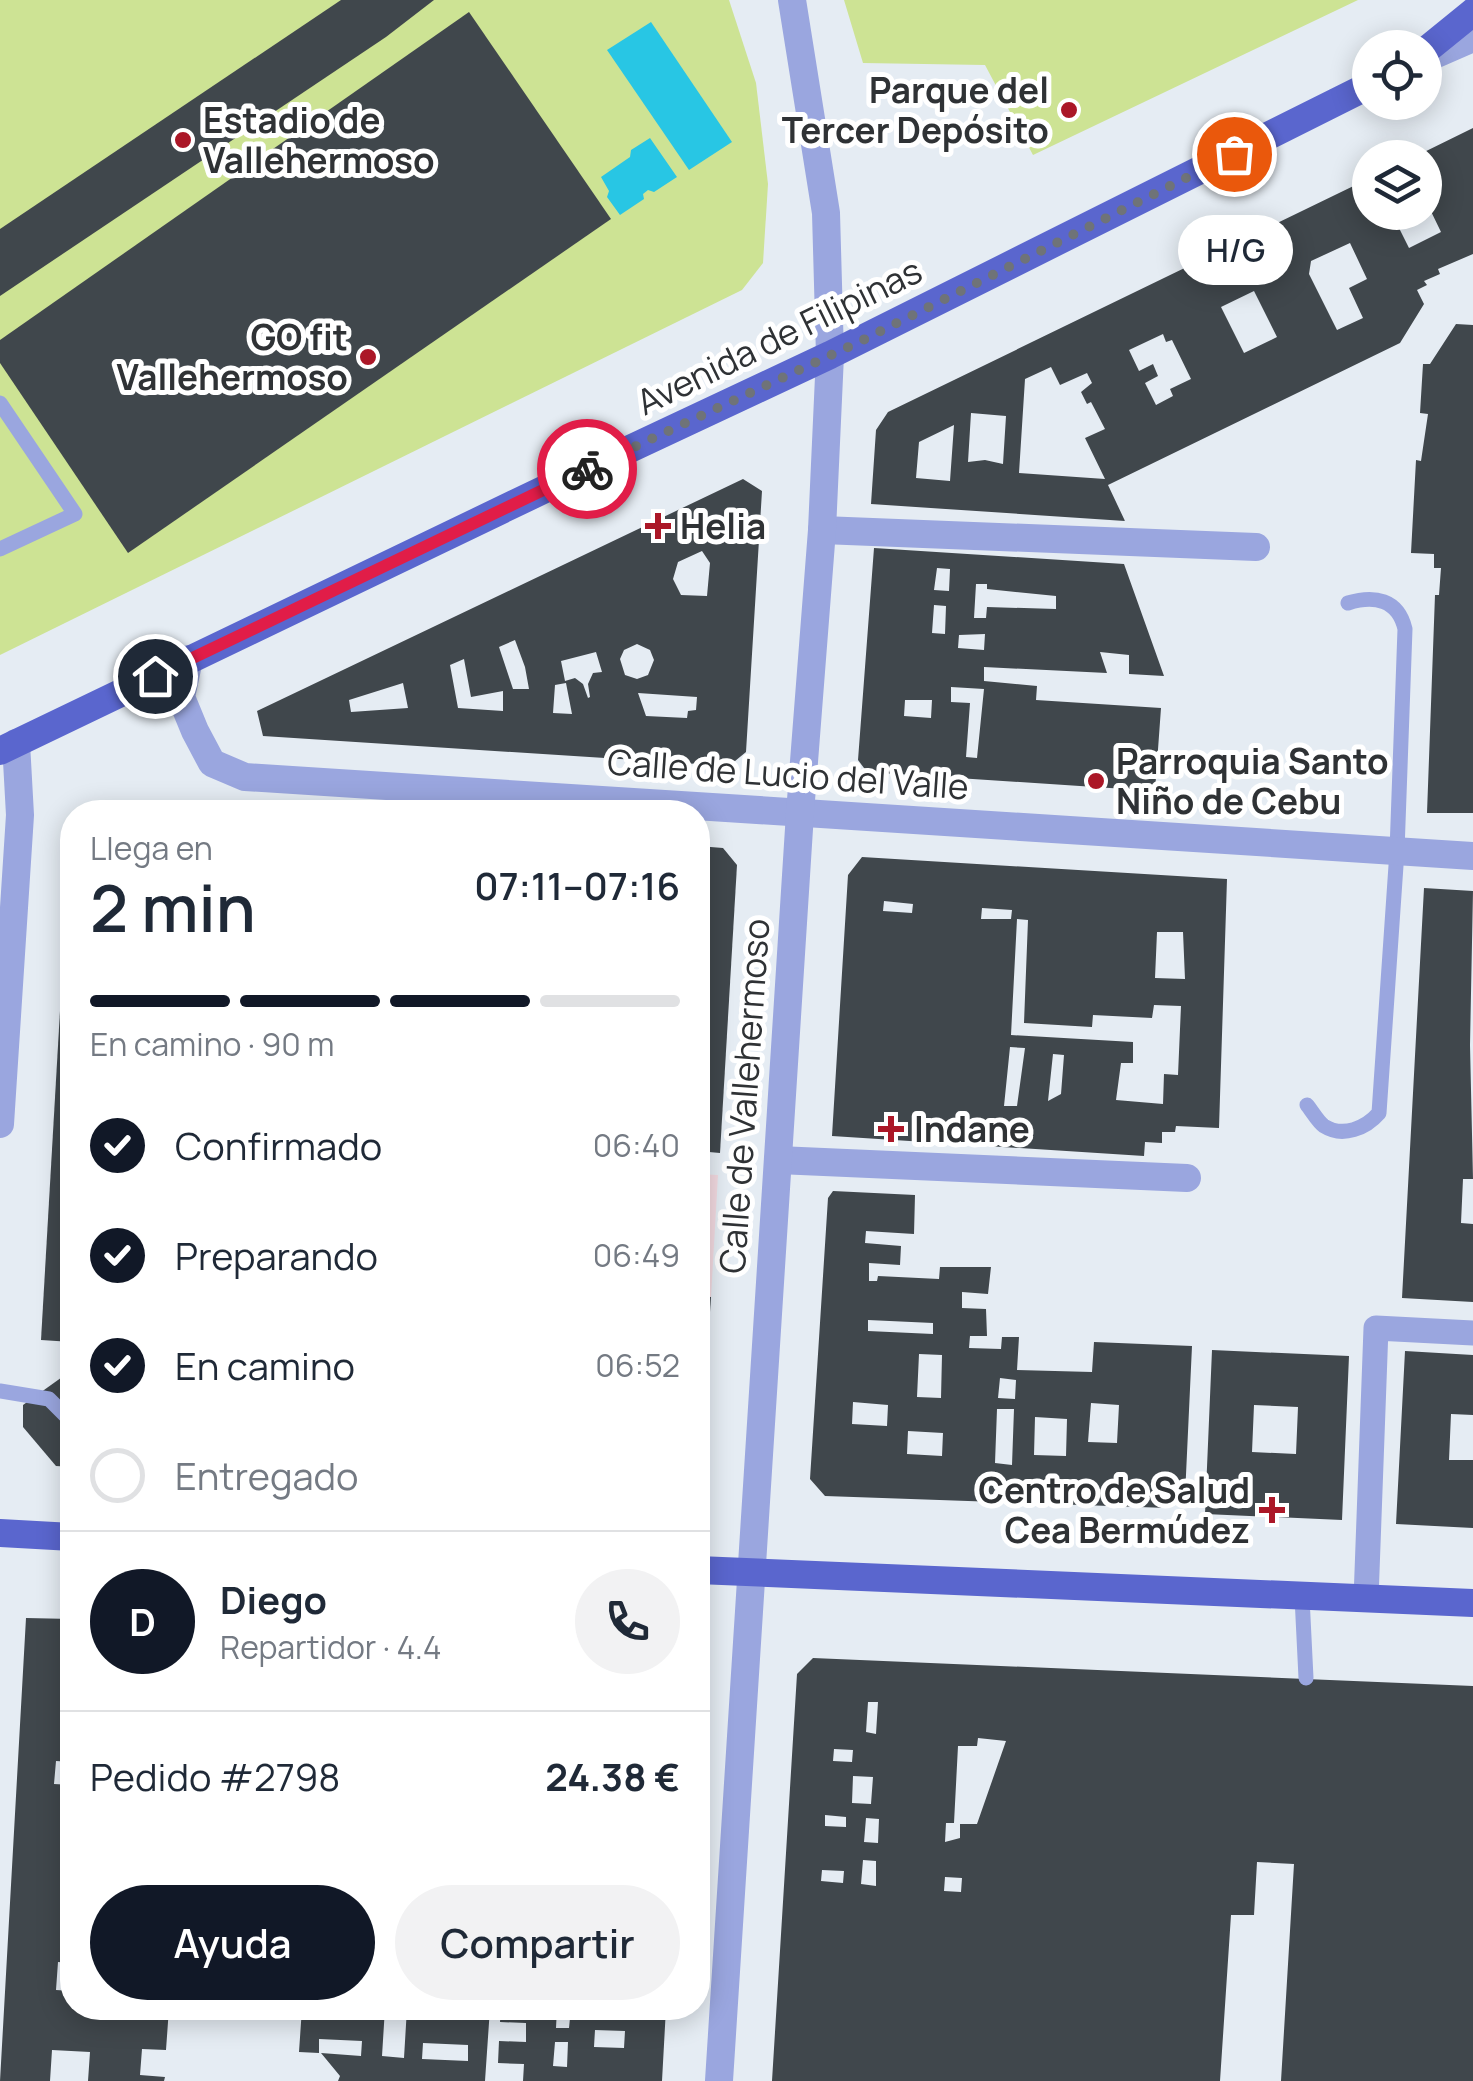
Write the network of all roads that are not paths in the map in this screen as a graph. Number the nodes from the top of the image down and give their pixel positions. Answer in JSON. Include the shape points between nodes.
{"nodes":[{"id":1,"x":792,"y":0,"type":"edge"},
{"id":2,"x":1473,"y":12,"type":"edge"},
{"id":3,"x":1442,"y":37,"type":"edge"},
{"id":4,"x":1473,"y":38,"type":"edge"},
{"id":5,"x":1442,"y":51,"type":"edge"},
{"id":6,"x":1352,"y":94,"type":"edge"},
{"id":7,"x":830,"y":356,"type":"junction"},
{"id":8,"x":0,"y":403,"type":"edge"},
{"id":9,"x":822,"y":530,"type":"junction"},
{"id":10,"x":1256,"y":547,"type":"dead end"},
{"id":11,"x":0,"y":550,"type":"edge"},
{"id":12,"x":1348,"y":603,"type":"dead end"},
{"id":13,"x":190,"y":660,"type":"junction"},
{"id":14,"x":8,"y":747,"type":"edge"},
{"id":15,"x":605,"y":800,"type":"edge"},
{"id":16,"x":710,"y":807,"type":"edge"},
{"id":17,"x":800,"y":813,"type":"junction"},
{"id":18,"x":1397,"y":851,"type":"junction"},
{"id":19,"x":1473,"y":856,"type":"edge"},
{"id":20,"x":1307,"y":1105,"type":"dead end"},
{"id":21,"x":0,"y":1124,"type":"edge"},
{"id":22,"x":778,"y":1160,"type":"junction"},
{"id":23,"x":1187,"y":1178,"type":"dead end"},
{"id":24,"x":1473,"y":1333,"type":"edge"},
{"id":25,"x":0,"y":1391,"type":"edge"},
{"id":26,"x":60,"y":1410,"type":"edge"},
{"id":27,"x":0,"y":1533,"type":"edge"},
{"id":28,"x":60,"y":1536,"type":"edge"},
{"id":29,"x":710,"y":1571,"type":"edge"},
{"id":30,"x":751,"y":1573,"type":"junction"},
{"id":31,"x":1302,"y":1597,"type":"junction"},
{"id":32,"x":1366,"y":1599,"type":"junction"},
{"id":33,"x":1473,"y":1604,"type":"edge"},
{"id":34,"x":1306,"y":1678,"type":"dead end"},
{"id":35,"x":719,"y":2081,"type":"edge"}],
"edges":[{"from":1,"to":7,"type":"street","name":"Calle de Vallehermoso","via":[[826,213]]},
{"from":2,"to":3,"type":"main road"},
{"from":4,"to":5,"type":"street"},
{"from":6,"to":7,"type":"main road","name":"Avenida de Filipinas"},
{"from":7,"to":9,"type":"street","name":"Calle de Vallehermoso"},
{"from":7,"to":13,"type":"main road","name":"Avenida de Filipinas"},
{"from":8,"to":11,"type":"lane","via":[[75,514]]},
{"from":9,"to":10,"type":"street"},
{"from":9,"to":17,"type":"street","name":"Calle de Vallehermoso"},
{"from":12,"to":18,"type":"lane","via":[[1382,600],[1402,617]]},
{"from":13,"to":14,"type":"main road","name":"Avenida de Filipinas"},
{"from":13,"to":15,"type":"street","name":"Calle de Lucio del Valle","via":[[180,696],[195,732],[212,763],[245,776]]},
{"from":14,"to":21,"type":"street","via":[[20,815]]},
{"from":16,"to":17,"type":"street","name":"Calle de Lucio del Valle"},
{"from":17,"to":18,"type":"street","name":"Calle de Lucio del Valle"},
{"from":17,"to":22,"type":"street","name":"Calle de Vallehermoso"},
{"from":18,"to":19,"type":"street","name":"Calle de Lucio del Valle"},
{"from":18,"to":20,"type":"lane","via":[[1379,1114],[1347,1132],[1323,1126]]},
{"from":22,"to":23,"type":"street"},
{"from":22,"to":30,"type":"street","name":"Calle de Vallehermoso"},
{"from":24,"to":32,"type":"street","via":[[1376,1328]]},
{"from":25,"to":26,"type":"lane","via":[[48,1399]]},
{"from":27,"to":28,"type":"main road"},
{"from":29,"to":30,"type":"main road"},
{"from":30,"to":31,"type":"main road"},
{"from":30,"to":35,"type":"street","name":"Calle de Vallehermoso"},
{"from":31,"to":32,"type":"main road"},
{"from":31,"to":34,"type":"lane"},
{"from":32,"to":33,"type":"main road"}]}
